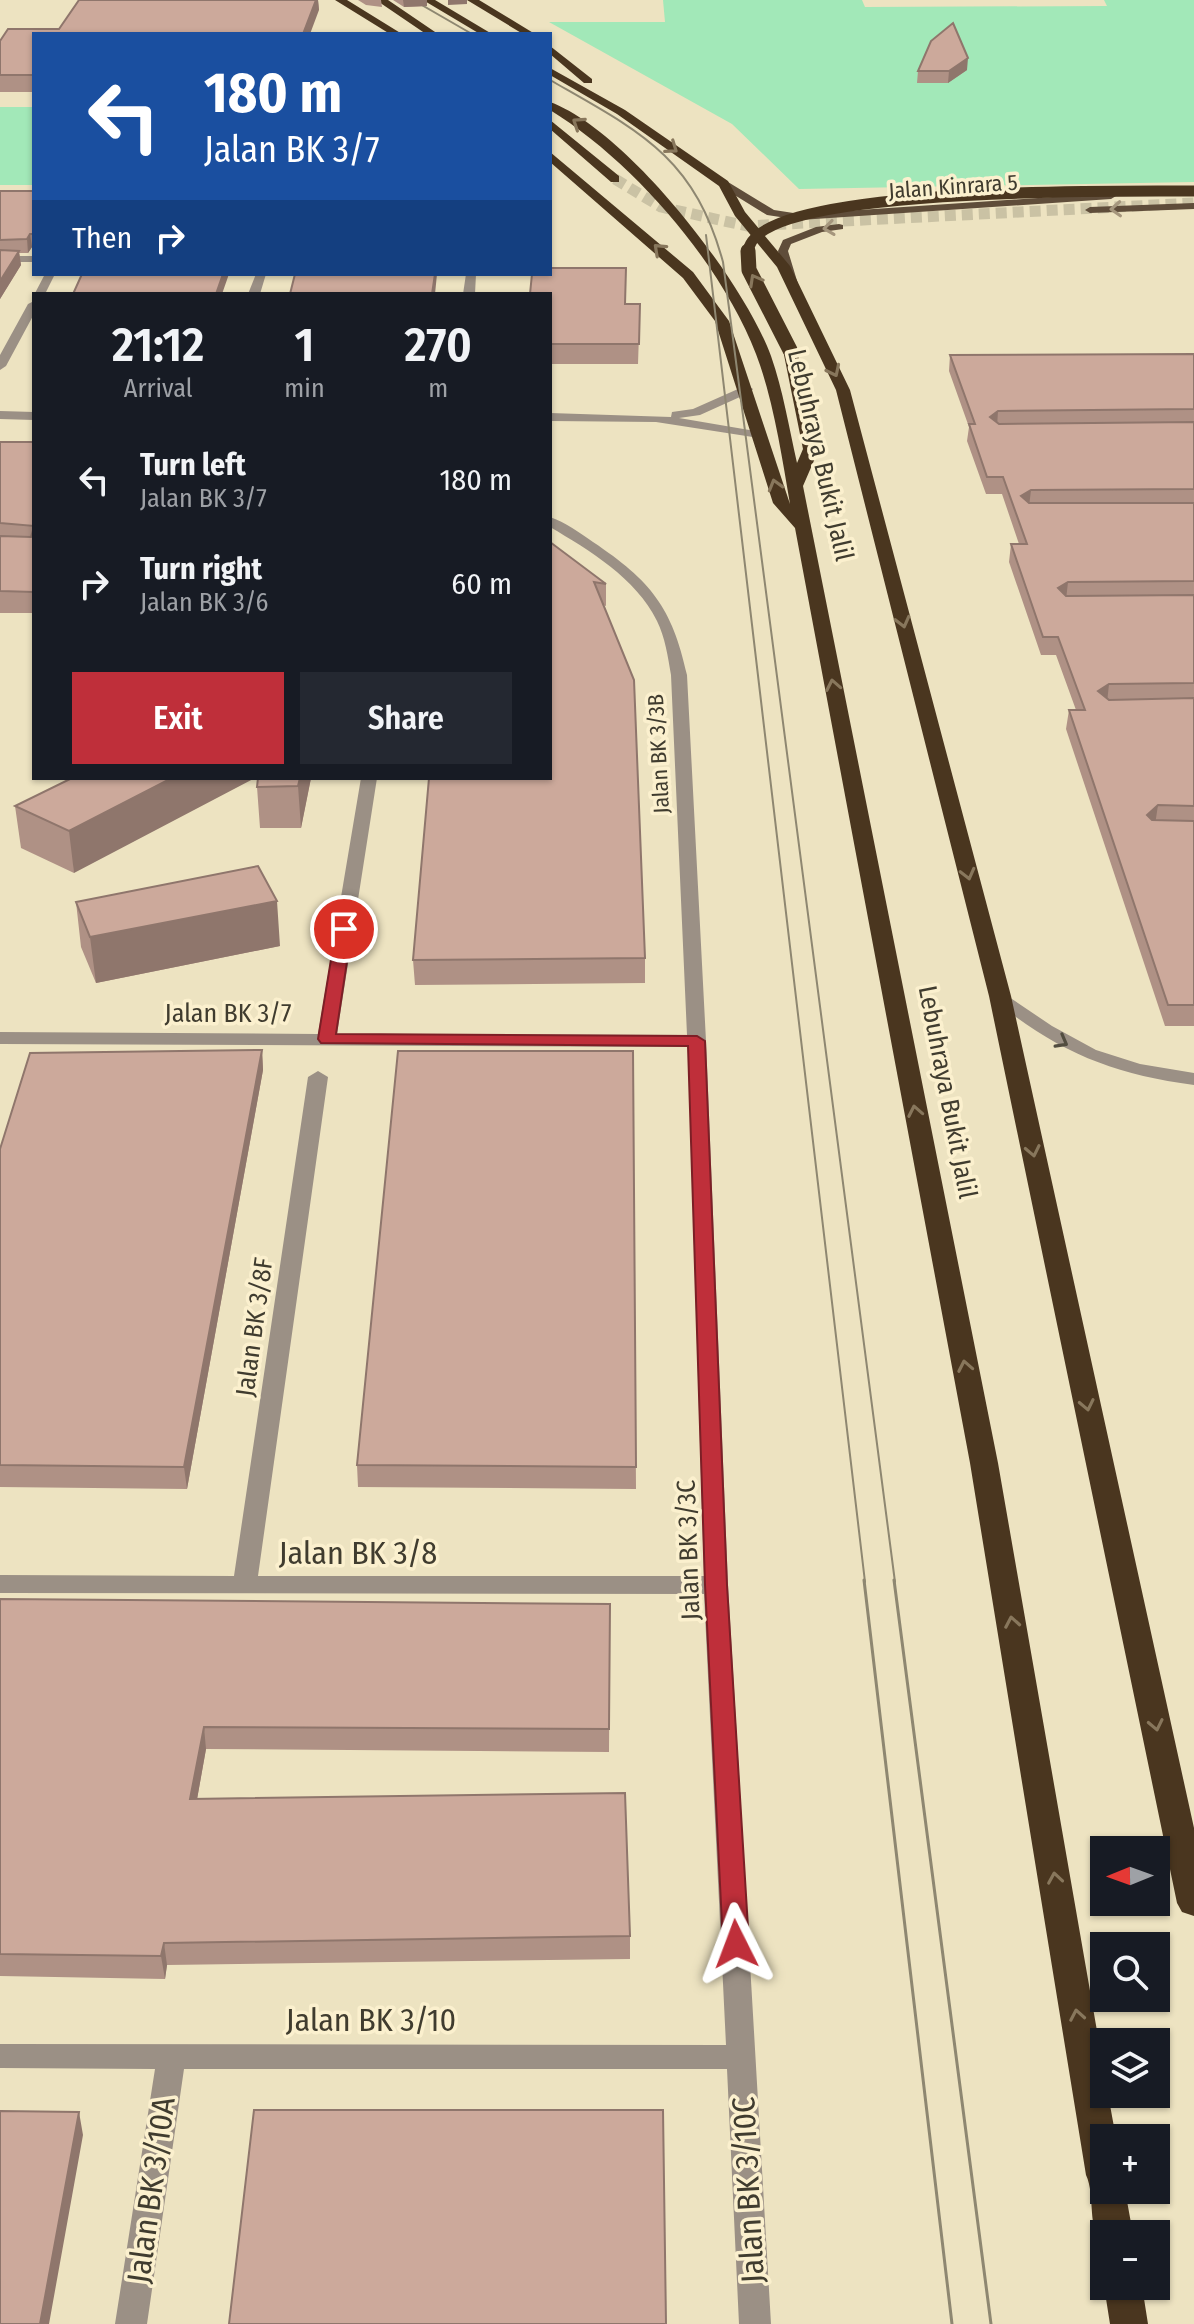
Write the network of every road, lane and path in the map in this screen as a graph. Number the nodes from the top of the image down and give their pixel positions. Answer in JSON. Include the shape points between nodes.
{"nodes":[{"id":1,"x":340,"y":0,"type":"edge"},
{"id":2,"x":381,"y":0,"type":"edge"},
{"id":3,"x":428,"y":0,"type":"edge"},
{"id":4,"x":472,"y":0,"type":"edge"},
{"id":5,"x":394,"y":32,"type":"edge"},
{"id":6,"x":430,"y":32,"type":"edge"},
{"id":7,"x":484,"y":32,"type":"edge"},
{"id":8,"x":527,"y":32,"type":"edge"},
{"id":9,"x":552,"y":51,"type":"edge"},
{"id":10,"x":552,"y":72,"type":"edge"},
{"id":11,"x":552,"y":106,"type":"edge"},
{"id":12,"x":621,"y":112,"type":"junction"},
{"id":13,"x":552,"y":125,"type":"edge"},
{"id":14,"x":552,"y":158,"type":"edge"},
{"id":15,"x":615,"y":179,"type":"tunnel mouth"},
{"id":16,"x":724,"y":184,"type":"junction"},
{"id":17,"x":1194,"y":192,"type":"edge"},
{"id":18,"x":1194,"y":206,"type":"edge"},
{"id":19,"x":0,"y":259,"type":"edge"},
{"id":20,"x":32,"y":259,"type":"edge"},
{"id":21,"x":792,"y":284,"type":"junction"},
{"id":22,"x":32,"y":308,"type":"edge"},
{"id":23,"x":0,"y":366,"type":"edge"},
{"id":24,"x":747,"y":389,"type":"junction"},
{"id":25,"x":0,"y":415,"type":"edge"},
{"id":26,"x":32,"y":416,"type":"edge"},
{"id":27,"x":552,"y":417,"type":"edge"},
{"id":28,"x":656,"y":418,"type":"junction"},
{"id":29,"x":761,"y":436,"type":"junction"},
{"id":30,"x":795,"y":486,"type":"junction"},
{"id":31,"x":552,"y":522,"type":"edge"},
{"id":32,"x":802,"y":526,"type":"junction"},
{"id":33,"x":369,"y":780,"type":"edge"},
{"id":34,"x":1000,"y":996,"type":"junction"},
{"id":35,"x":0,"y":1038,"type":"edge"},
{"id":36,"x":327,"y":1039,"type":"junction"},
{"id":37,"x":697,"y":1041,"type":"junction"},
{"id":38,"x":318,"y":1077,"type":"dead end"},
{"id":39,"x":1194,"y":1079,"type":"edge"},
{"id":40,"x":0,"y":1584,"type":"edge"},
{"id":41,"x":245,"y":1585,"type":"junction"},
{"id":42,"x":716,"y":1585,"type":"junction"},
{"id":43,"x":1194,"y":1903,"type":"edge"},
{"id":44,"x":0,"y":2056,"type":"edge"},
{"id":45,"x":171,"y":2056,"type":"junction"},
{"id":46,"x":742,"y":2057,"type":"junction"},
{"id":47,"x":1095,"y":2124,"type":"edge"},
{"id":48,"x":1125,"y":2300,"type":"edge"},
{"id":49,"x":131,"y":2324,"type":"edge"},
{"id":50,"x":755,"y":2324,"type":"edge"},
{"id":51,"x":1129,"y":2324,"type":"edge"}],
"edges":[{"from":1,"to":5,"type":"highway"},
{"from":2,"to":6,"type":"highway"},
{"from":3,"to":7,"type":"highway"},
{"from":4,"to":8,"type":"highway"},
{"from":9,"to":12,"type":"highway"},
{"from":10,"to":12,"type":"highway","name":"Lebuhraya Bukit Jalil"},
{"from":30,"to":11,"type":"highway","name":"Lebuhraya Bukit Jalil","one_way":true,"via":[[764,357],[738,299],[646,180],[584,126]]},
{"from":12,"to":16,"type":"highway","name":"Lebuhraya Bukit Jalil","one_way":true},
{"from":13,"to":15,"type":"highway"},
{"from":24,"to":14,"type":"highway","one_way":true,"via":[[722,321],[688,275]]},
{"from":16,"to":17,"type":"main road","name":"Jalan Kinrara 5","via":[[771,213],[800,217]]},
{"from":16,"to":21,"type":"highway","name":"Lebuhraya Bukit Jalil"},
{"from":30,"to":17,"type":"highway","one_way":true,"bridge":true,"via":[[811,449],[790,350],[749,270],[754,238],[785,221],[839,207],[919,199]]},
{"from":18,"to":21,"type":"main road","name":"Jalan Kinrara 5","one_way":true,"via":[[820,229],[787,242],[783,251]]},
{"from":19,"to":20,"type":"street"},
{"from":21,"to":34,"type":"highway","name":"Lebuhraya Bukit Jalil","one_way":true,"via":[[843,390]]},
{"from":22,"to":23,"type":"street"},
{"from":24,"to":28,"type":"street","via":[[696,412]]},
{"from":24,"to":29,"type":"highway"},
{"from":25,"to":26,"type":"street"},
{"from":27,"to":28,"type":"street"},
{"from":28,"to":29,"type":"street"},
{"from":32,"to":29,"type":"highway","one_way":true,"via":[[781,503]]},
{"from":30,"to":32,"type":"highway","name":"Lebuhraya Bukit Jalil"},
{"from":31,"to":37,"type":"street","name":"Jalan BK 3/3B","via":[[608,559],[643,592],[664,618],[673,648],[679,675]]},
{"from":47,"to":32,"type":"highway","name":"Lebuhraya Bukit Jalil","one_way":true,"via":[[984,1463]]},
{"from":33,"to":36,"type":"street"},
{"from":34,"to":39,"type":"street","one_way":true,"via":[[1040,1030],[1075,1050]]},
{"from":34,"to":43,"type":"highway","name":"Lebuhraya Bukit Jalil","one_way":true},
{"from":35,"to":36,"type":"street","name":"Jalan BK 3/7"},
{"from":36,"to":37,"type":"street","name":"Jalan BK 3/7"},
{"from":37,"to":42,"type":"street","name":"Jalan BK 3/3C"},
{"from":38,"to":41,"type":"street","name":"Jalan BK 3/8F"},
{"from":40,"to":41,"type":"street","name":"Jalan BK 3/8"},
{"from":41,"to":42,"type":"street","name":"Jalan BK 3/8"},
{"from":42,"to":46,"type":"street","name":"Jalan BK 3/3C"},
{"from":44,"to":45,"type":"street","name":"Jalan BK 3/10"},
{"from":45,"to":46,"type":"street","name":"Jalan BK 3/10"},
{"from":45,"to":49,"type":"street","name":"Jalan BK 3/10A"},
{"from":46,"to":50,"type":"street","name":"Jalan BK 3/10C"},
{"from":48,"to":51,"type":"highway"}]}
